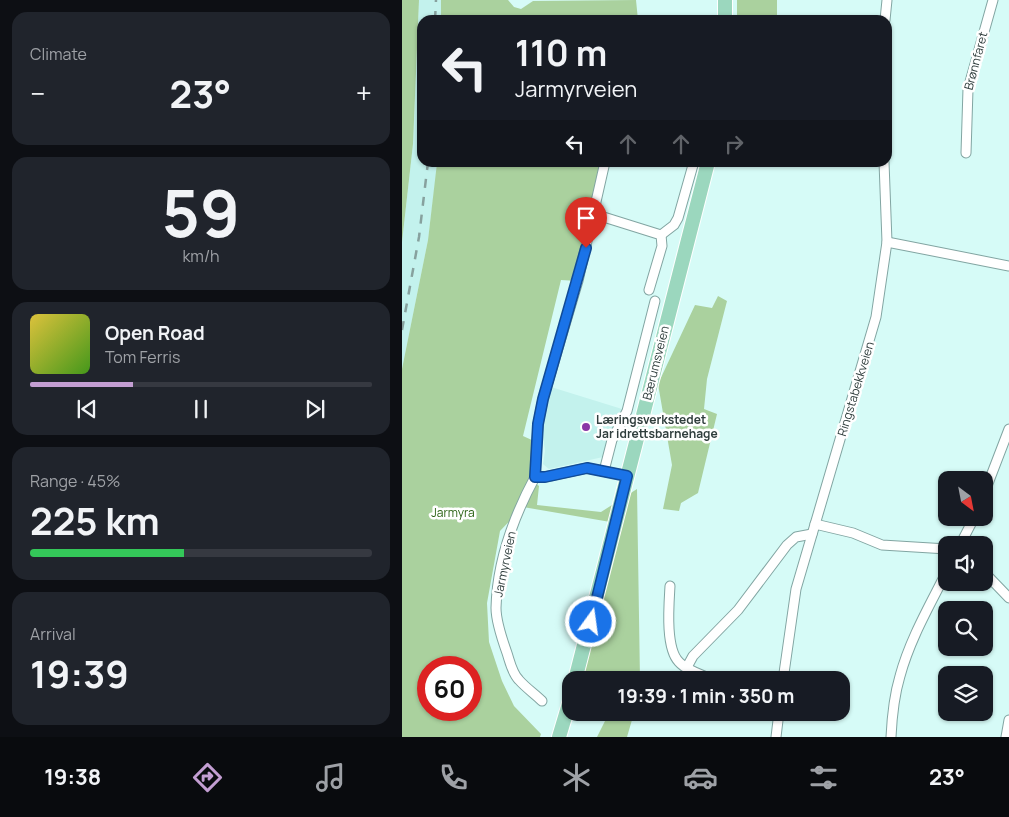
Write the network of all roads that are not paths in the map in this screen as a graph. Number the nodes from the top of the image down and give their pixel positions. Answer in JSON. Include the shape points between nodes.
{"nodes":[{"id":1,"x":724,"y":0,"type":"edge"},
{"id":2,"x":887,"y":0,"type":"edge"},
{"id":3,"x":993,"y":0,"type":"edge"},
{"id":4,"x":725,"y":15,"type":"edge"},
{"id":5,"x":886,"y":15,"type":"edge"},
{"id":6,"x":966,"y":153,"type":"dead end"},
{"id":7,"x":603,"y":167,"type":"edge"},
{"id":8,"x":691,"y":167,"type":"edge"},
{"id":9,"x":707,"y":167,"type":"edge"},
{"id":10,"x":884,"y":167,"type":"edge"},
{"id":11,"x":594,"y":214,"type":"junction"},
{"id":12,"x":661,"y":235,"type":"junction"},
{"id":13,"x":887,"y":242,"type":"junction"},
{"id":14,"x":1008,"y":266,"type":"edge"},
{"id":15,"x":650,"y":290,"type":"dead end"},
{"id":16,"x":655,"y":301,"type":"dead end"},
{"id":17,"x":1008,"y":429,"type":"edge"},
{"id":18,"x":604,"y":471,"type":"junction"},
{"id":19,"x":992,"y":471,"type":"edge"},
{"id":20,"x":627,"y":476,"type":"junction"},
{"id":21,"x":535,"y":477,"type":"junction"},
{"id":22,"x":815,"y":524,"type":"junction"},
{"id":23,"x":812,"y":534,"type":"junction"},
{"id":24,"x":938,"y":548,"type":"edge"},
{"id":25,"x":993,"y":582,"type":"edge"},
{"id":26,"x":670,"y":586,"type":"dead end"},
{"id":27,"x":938,"y":589,"type":"edge"},
{"id":28,"x":1008,"y":598,"type":"edge"},
{"id":29,"x":687,"y":667,"type":"junction"},
{"id":30,"x":577,"y":671,"type":"edge"},
{"id":31,"x":695,"y":671,"type":"edge"},
{"id":32,"x":783,"y":671,"type":"edge"},
{"id":33,"x":542,"y":700,"type":"dead end"},
{"id":34,"x":1008,"y":720,"type":"edge"},
{"id":35,"x":564,"y":721,"type":"edge"},
{"id":36,"x":778,"y":721,"type":"edge"},
{"id":37,"x":559,"y":737,"type":"edge"},
{"id":38,"x":776,"y":737,"type":"edge"},
{"id":39,"x":890,"y":737,"type":"edge"},
{"id":40,"x":1006,"y":737,"type":"edge"}],
"edges":[{"from":1,"to":4,"type":"main road"},
{"from":2,"to":5,"type":"street"},
{"from":3,"to":6,"type":"street","name":"Brønnfaret","via":[[968,90]]},
{"from":7,"to":11,"type":"street","name":"Jarmyrveien"},
{"from":8,"to":12,"type":"street","via":[[678,218]]},
{"from":9,"to":20,"type":"main road","name":"Bærumsveien"},
{"from":10,"to":13,"type":"street","name":"Ringstabekkveien"},
{"from":11,"to":12,"type":"street"},
{"from":11,"to":21,"type":"street","name":"Jarmyrveien","via":[[543,399]]},
{"from":12,"to":15,"type":"street","via":[[662,246]]},
{"from":13,"to":14,"type":"street"},
{"from":13,"to":22,"type":"street","name":"Ringstabekkveien","via":[[876,318]]},
{"from":16,"to":18,"type":"street","via":[[626,411],[612,440]]},
{"from":17,"to":19,"type":"street"},
{"from":18,"to":20,"type":"street"},
{"from":18,"to":21,"type":"street","via":[[587,468]]},
{"from":20,"to":30,"type":"main road","name":"Bærumsveien"},
{"from":21,"to":33,"type":"street","name":"Jarmyrveien","via":[[511,532],[496,610],[512,670]]},
{"from":22,"to":23,"type":"street","name":"Ringstabekkveien"},
{"from":22,"to":24,"type":"street","via":[[882,545]]},
{"from":23,"to":29,"type":"street","via":[[804,533],[787,545],[744,602],[693,656]]},
{"from":23,"to":32,"type":"street","name":"Ringstabekkveien","via":[[793,605]]},
{"from":25,"to":28,"type":"street"},
{"from":26,"to":29,"type":"street","via":[[670,638],[674,655]]},
{"from":27,"to":39,"type":"street","via":[[900,675]]},
{"from":29,"to":31,"type":"street"},
{"from":34,"to":40,"type":"street"},
{"from":35,"to":37,"type":"main road"},
{"from":36,"to":38,"type":"street"}]}
